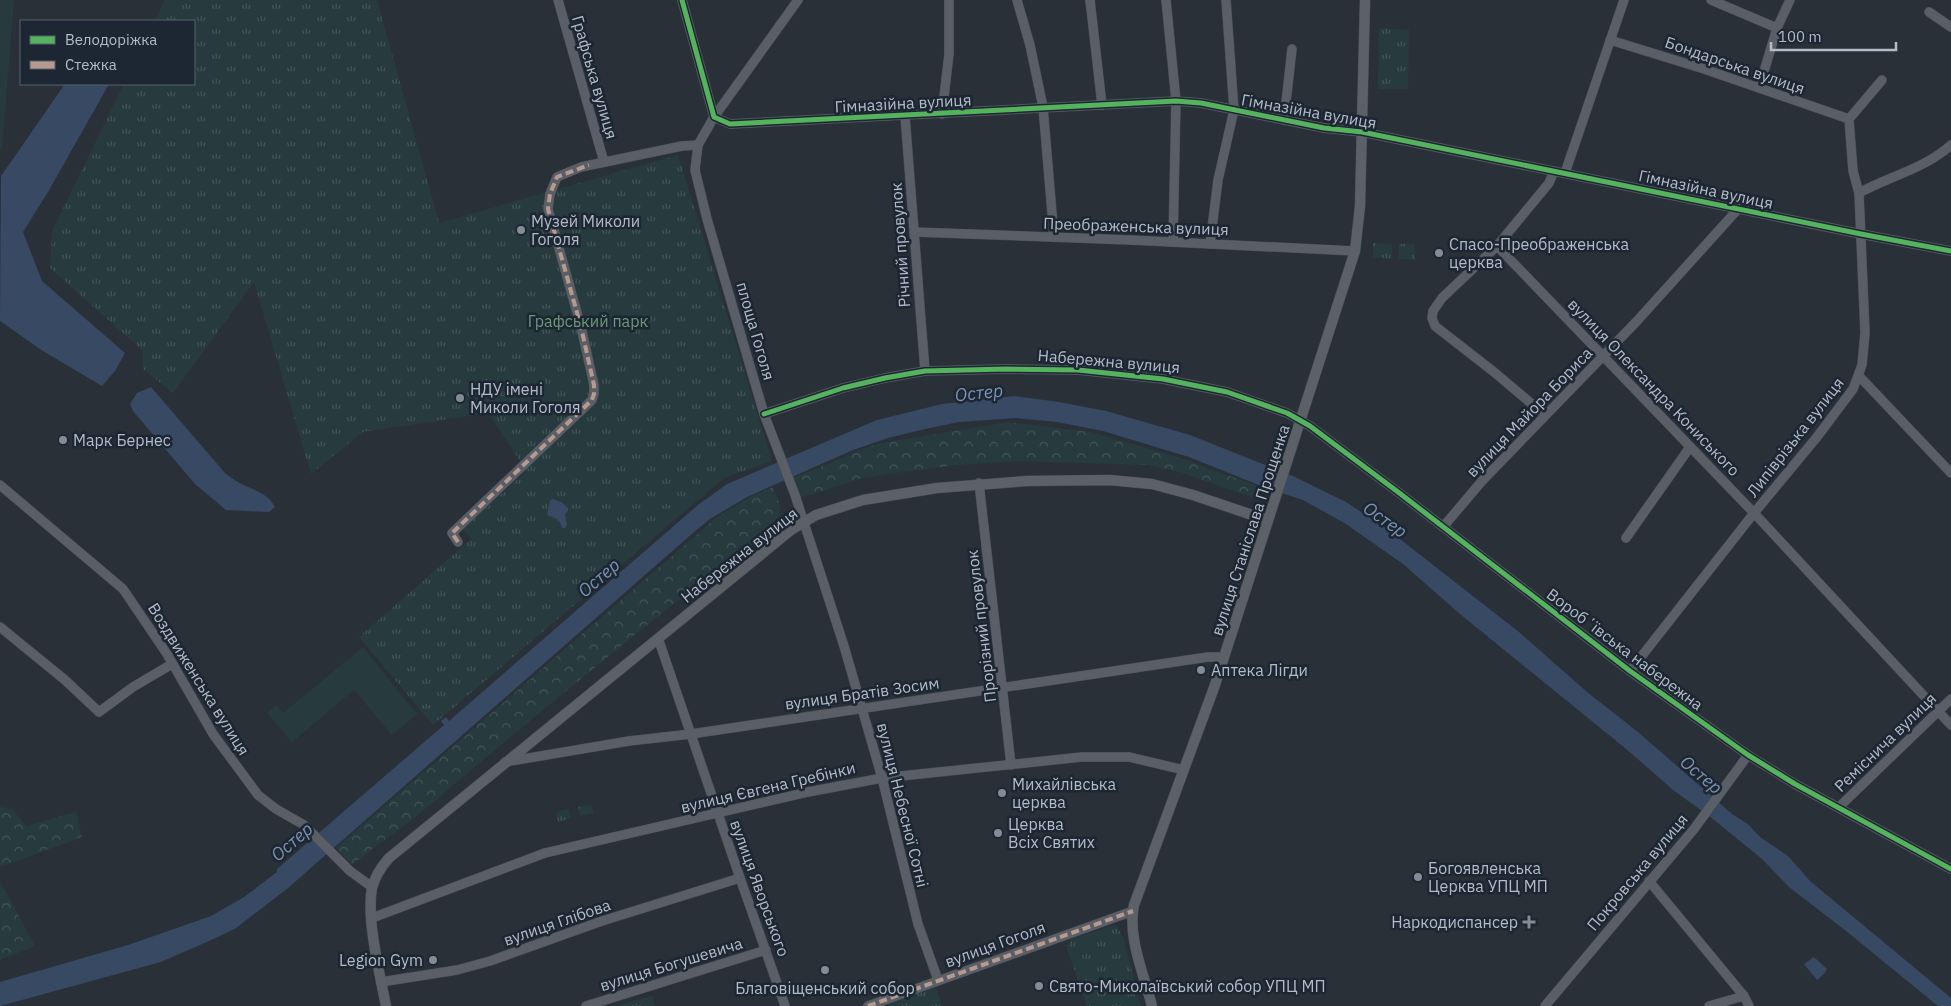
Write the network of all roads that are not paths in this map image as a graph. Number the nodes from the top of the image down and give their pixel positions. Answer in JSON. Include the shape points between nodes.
{"nodes":[{"id":1,"x":558,"y":0,"type":"edge"},
{"id":2,"x":682,"y":0,"type":"edge"},
{"id":3,"x":798,"y":0,"type":"edge"},
{"id":4,"x":949,"y":0,"type":"edge"},
{"id":5,"x":1017,"y":0,"type":"edge"},
{"id":6,"x":1090,"y":0,"type":"edge"},
{"id":7,"x":1166,"y":0,"type":"edge"},
{"id":8,"x":1226,"y":0,"type":"edge"},
{"id":9,"x":1365,"y":0,"type":"edge"},
{"id":10,"x":1624,"y":0,"type":"edge"},
{"id":11,"x":1711,"y":0,"type":"edge"},
{"id":12,"x":1790,"y":0,"type":"edge"},
{"id":13,"x":1929,"y":12,"type":"dead end"},
{"id":14,"x":1951,"y":27,"type":"edge"},
{"id":15,"x":1776,"y":28,"type":"junction"},
{"id":16,"x":1610,"y":40,"type":"junction"},
{"id":17,"x":1292,"y":49,"type":"dead end"},
{"id":18,"x":1882,"y":80,"type":"dead end"},
{"id":19,"x":1759,"y":88,"type":"junction"},
{"id":20,"x":1176,"y":101,"type":"junction"},
{"id":21,"x":1102,"y":105,"type":"junction"},
{"id":22,"x":1043,"y":108,"type":"junction"},
{"id":23,"x":1234,"y":110,"type":"junction"},
{"id":24,"x":942,"y":114,"type":"junction"},
{"id":25,"x":905,"y":116,"type":"junction"},
{"id":26,"x":714,"y":117,"type":"junction"},
{"id":27,"x":1849,"y":119,"type":"junction"},
{"id":28,"x":1284,"y":120,"type":"junction"},
{"id":29,"x":1362,"y":132,"type":"junction"},
{"id":30,"x":698,"y":145,"type":"junction"},
{"id":31,"x":1951,"y":145,"type":"edge"},
{"id":32,"x":604,"y":162,"type":"junction"},
{"id":33,"x":1554,"y":171,"type":"junction"},
{"id":34,"x":1565,"y":173,"type":"junction"},
{"id":35,"x":1859,"y":193,"type":"junction"},
{"id":36,"x":1739,"y":208,"type":"junction"},
{"id":37,"x":914,"y":232,"type":"junction"},
{"id":38,"x":1860,"y":234,"type":"junction"},
{"id":39,"x":1054,"y":237,"type":"junction"},
{"id":40,"x":1174,"y":242,"type":"junction"},
{"id":41,"x":1210,"y":244,"type":"junction"},
{"id":42,"x":1497,"y":246,"type":"junction"},
{"id":43,"x":1951,"y":250,"type":"edge"},
{"id":44,"x":1356,"y":252,"type":"junction"},
{"id":45,"x":1604,"y":355,"type":"junction"},
{"id":46,"x":925,"y":371,"type":"junction"},
{"id":47,"x":1858,"y":376,"type":"junction"},
{"id":48,"x":764,"y":414,"type":"junction"},
{"id":49,"x":1545,"y":415,"type":"junction"},
{"id":50,"x":1301,"y":420,"type":"junction"},
{"id":51,"x":1690,"y":447,"type":"junction"},
{"id":52,"x":1951,"y":473,"type":"edge"},
{"id":53,"x":979,"y":483,"type":"junction"},
{"id":54,"x":0,"y":485,"type":"edge"},
{"id":55,"x":1754,"y":513,"type":"junction"},
{"id":56,"x":1268,"y":520,"type":"junction"},
{"id":57,"x":803,"y":522,"type":"junction"},
{"id":58,"x":1443,"y":527,"type":"junction"},
{"id":59,"x":1626,"y":538,"type":"dead end"},
{"id":60,"x":458,"y":542,"type":"dead end"},
{"id":61,"x":0,"y":627,"type":"edge"},
{"id":62,"x":658,"y":638,"type":"junction"},
{"id":63,"x":1224,"y":657,"type":"junction"},
{"id":64,"x":172,"y":664,"type":"junction"},
{"id":65,"x":1630,"y":671,"type":"junction"},
{"id":66,"x":1003,"y":687,"type":"junction"},
{"id":67,"x":1951,"y":699,"type":"edge"},
{"id":68,"x":862,"y":708,"type":"junction"},
{"id":69,"x":1938,"y":711,"type":"junction"},
{"id":70,"x":1951,"y":725,"type":"edge"},
{"id":71,"x":690,"y":734,"type":"junction"},
{"id":72,"x":1748,"y":755,"type":"junction"},
{"id":73,"x":505,"y":762,"type":"junction"},
{"id":74,"x":1011,"y":764,"type":"junction"},
{"id":75,"x":1184,"y":770,"type":"junction"},
{"id":76,"x":882,"y":778,"type":"junction"},
{"id":77,"x":1839,"y":807,"type":"junction"},
{"id":78,"x":718,"y":814,"type":"junction"},
{"id":79,"x":1951,"y":869,"type":"edge"},
{"id":80,"x":740,"y":878,"type":"junction"},
{"id":81,"x":1650,"y":881,"type":"junction"},
{"id":82,"x":372,"y":887,"type":"junction"},
{"id":83,"x":1132,"y":911,"type":"junction"},
{"id":84,"x":371,"y":913,"type":"junction"},
{"id":85,"x":766,"y":950,"type":"junction"},
{"id":86,"x":938,"y":980,"type":"junction"},
{"id":87,"x":381,"y":982,"type":"junction"},
{"id":88,"x":1744,"y":996,"type":"junction"},
{"id":89,"x":386,"y":1006,"type":"edge"},
{"id":90,"x":586,"y":1006,"type":"edge"},
{"id":91,"x":786,"y":1006,"type":"edge"},
{"id":92,"x":868,"y":1006,"type":"edge"},
{"id":93,"x":1152,"y":1006,"type":"edge"},
{"id":94,"x":1545,"y":1006,"type":"edge"},
{"id":95,"x":1709,"y":1006,"type":"edge"},
{"id":96,"x":1749,"y":1006,"type":"edge"}],
"edges":[{"from":1,"to":32,"type":"street","name":"Графська вулиця"},
{"from":2,"to":26,"type":"street"},
{"from":3,"to":26,"type":"street"},
{"from":4,"to":24,"type":"street","via":[[949,54]]},
{"from":5,"to":22,"type":"street"},
{"from":6,"to":21,"type":"street"},
{"from":7,"to":20,"type":"street"},
{"from":8,"to":23,"type":"street"},
{"from":9,"to":29,"type":"main road","name":"вулиця Станіслава Прощенка"},
{"from":10,"to":16,"type":"street"},
{"from":11,"to":15,"type":"street"},
{"from":12,"to":15,"type":"street"},
{"from":13,"to":14,"type":"street"},
{"from":15,"to":19,"type":"street"},
{"from":16,"to":19,"type":"street","name":"Бондарська вулиця"},
{"from":16,"to":34,"type":"street"},
{"from":17,"to":28,"type":"street"},
{"from":18,"to":27,"type":"street"},
{"from":19,"to":27,"type":"street","name":"Бондарська вулиця"},
{"from":20,"to":21,"type":"street","name":"Гімназійна вулиця"},
{"from":20,"to":23,"type":"street","name":"Гімназійна вулиця"},
{"from":20,"to":40,"type":"street"},
{"from":21,"to":22,"type":"street","name":"Гімназійна вулиця"},
{"from":22,"to":24,"type":"street","name":"Гімназійна вулиця"},
{"from":22,"to":39,"type":"street"},
{"from":23,"to":28,"type":"street","name":"Гімназійна вулиця"},
{"from":23,"to":41,"type":"street","via":[[1218,180]]},
{"from":24,"to":25,"type":"street","name":"Гімназійна вулиця"},
{"from":25,"to":26,"type":"street","name":"Гімназійна вулиця","via":[[730,124]]},
{"from":25,"to":37,"type":"street","name":"Річний провулок"},
{"from":26,"to":30,"type":"street"},
{"from":27,"to":35,"type":"street","via":[[1853,171]]},
{"from":28,"to":29,"type":"street","name":"Гімназійна вулиця"},
{"from":29,"to":33,"type":"street","name":"Гімназійна вулиця"},
{"from":29,"to":44,"type":"main road","name":"вулиця Станіслава Прощенка"},
{"from":30,"to":32,"type":"street"},
{"from":30,"to":48,"type":"street","name":"площа Гоголя","via":[[695,170]]},
{"from":31,"to":35,"type":"street","via":[[1925,164]]},
{"from":32,"to":60,"type":"street","via":[[557,177],[548,209],[581,327],[594,385],[592,400],[452,533]]},
{"from":33,"to":34,"type":"street","name":"Гімназійна вулиця"},
{"from":33,"to":42,"type":"street","via":[[1549,183]]},
{"from":34,"to":36,"type":"street","name":"Гімназійна вулиця"},
{"from":35,"to":38,"type":"street","name":"Липіврізька вулиця"},
{"from":36,"to":38,"type":"street","name":"Гімназійна вулиця"},
{"from":36,"to":45,"type":"street","name":"вулиця Майора Бориса"},
{"from":37,"to":39,"type":"street","name":"Преображенська вулиця"},
{"from":37,"to":46,"type":"street","name":"Річний провулок"},
{"from":38,"to":43,"type":"street","name":"Гімназійна вулиця"},
{"from":38,"to":47,"type":"street","name":"Липіврізька вулиця","via":[[1865,333]]},
{"from":39,"to":40,"type":"street","name":"Преображенська вулиця"},
{"from":40,"to":41,"type":"street","name":"Преображенська вулиця"},
{"from":41,"to":44,"type":"street","name":"Преображенська вулиця"},
{"from":42,"to":45,"type":"street","name":"вулиця Олександра Кониського"},
{"from":42,"to":49,"type":"street","via":[[1442,298],[1432,318],[1435,326]]},
{"from":44,"to":50,"type":"main road","name":"вулиця Станіслава Прощенка"},
{"from":45,"to":49,"type":"street","name":"вулиця Майора Бориса"},
{"from":45,"to":51,"type":"street","name":"вулиця Олександра Кониського"},
{"from":46,"to":48,"type":"street","name":"Набережна вулиця","via":[[843,388]]},
{"from":46,"to":50,"type":"street","name":"Набережна вулиця","via":[[1053,369],[1163,379],[1227,392]]},
{"from":47,"to":52,"type":"street"},
{"from":47,"to":55,"type":"street","name":"Липіврізька вулиця","via":[[1853,389],[1818,437]]},
{"from":48,"to":57,"type":"street","name":"площа Гоголя"},
{"from":49,"to":58,"type":"street","name":"вулиця Майора Бориса"},
{"from":50,"to":56,"type":"main road","name":"вулиця Станіслава Прощенка"},
{"from":50,"to":58,"type":"street","name":"Воробʼївська набережна"},
{"from":51,"to":55,"type":"street","name":"вулиця Олександра Кониського"},
{"from":51,"to":59,"type":"street"},
{"from":53,"to":56,"type":"main road","name":"Набережна вулиця","via":[[1135,482],[1175,490]]},
{"from":53,"to":57,"type":"main road","name":"Набережна вулиця","via":[[863,500]]},
{"from":53,"to":66,"type":"street","name":"Прорізний провулок"},
{"from":54,"to":64,"type":"street","name":"Воздвиженська вулиця","via":[[123,590]]},
{"from":55,"to":65,"type":"street","name":"Липіврізька вулиця"},
{"from":55,"to":69,"type":"street","name":"вулиця Олександра Кониського"},
{"from":56,"to":63,"type":"main road","name":"вулиця Станіслава Прощенка"},
{"from":57,"to":62,"type":"main road","name":"Набережна вулиця"},
{"from":57,"to":68,"type":"street","name":"вулиця Небесної Сотні"},
{"from":58,"to":65,"type":"street","name":"Воробʼївська набережна"},
{"from":61,"to":64,"type":"street","via":[[99,712]]},
{"from":62,"to":71,"type":"street","name":"вулиця Яворського"},
{"from":62,"to":73,"type":"main road","name":"Набережна вулиця"},
{"from":63,"to":66,"type":"street","name":"вулиця Братів Зосим"},
{"from":63,"to":75,"type":"main road","name":"вулиця Станіслава Прощенка"},
{"from":64,"to":82,"type":"street","name":"Воздвиженська вулиця","via":[[213,734],[254,791],[276,809],[304,825],[350,871]]},
{"from":65,"to":72,"type":"street","name":"Воробʼївська набережна"},
{"from":66,"to":68,"type":"street","name":"вулиця Братів Зосим"},
{"from":66,"to":74,"type":"street","name":"Прорізний провулок"},
{"from":67,"to":69,"type":"street","name":"Реміснича вулиця"},
{"from":68,"to":71,"type":"street","name":"вулиця Братів Зосим"},
{"from":68,"to":76,"type":"street","name":"вулиця Небесної Сотні"},
{"from":69,"to":70,"type":"street","name":"вулиця Олександра Кониського"},
{"from":69,"to":77,"type":"street","name":"Реміснича вулиця"},
{"from":71,"to":73,"type":"street","name":"вулиця Братів Зосим"},
{"from":71,"to":78,"type":"street","name":"вулиця Яворського"},
{"from":72,"to":77,"type":"street","name":"Воробʼївська набережна"},
{"from":72,"to":81,"type":"street","name":"Покровська вулиця","via":[[1694,829]]},
{"from":73,"to":82,"type":"main road","name":"Набережна вулиця","via":[[389,858]]},
{"from":74,"to":75,"type":"street","name":"вулиця Євгена Гребінки","via":[[1129,757]]},
{"from":74,"to":76,"type":"street","name":"вулиця Євгена Гребінки"},
{"from":75,"to":83,"type":"main road","name":"вулиця Станіслава Прощенка"},
{"from":76,"to":78,"type":"street","name":"вулиця Євгена Гребінки"},
{"from":76,"to":86,"type":"street","name":"вулиця Небесної Сотні","via":[[918,924]]},
{"from":77,"to":79,"type":"street","name":"Воробʼївська набережна"},
{"from":78,"to":80,"type":"street","name":"вулиця Яворського"},
{"from":78,"to":84,"type":"street","name":"вулиця Євгена Гребінки","via":[[545,853]]},
{"from":80,"to":85,"type":"street","name":"вулиця Яворського"},
{"from":80,"to":87,"type":"street","name":"вулиця Глібова","via":[[602,921],[490,961],[457,970]]},
{"from":81,"to":88,"type":"street"},
{"from":81,"to":94,"type":"street","name":"Покровська вулиця"},
{"from":82,"to":84,"type":"main road","name":"Набережна вулиця"},
{"from":83,"to":86,"type":"street","name":"вулиця Гоголя"},
{"from":83,"to":93,"type":"main road","via":[[1132,932]]},
{"from":84,"to":87,"type":"main road","name":"Набережна вулиця"},
{"from":85,"to":90,"type":"street","name":"вулиця Богушевича"},
{"from":85,"to":91,"type":"street","name":"вулиця Яворського"},
{"from":86,"to":92,"type":"street","name":"вулиця Гоголя"},
{"from":87,"to":89,"type":"main road","name":"Набережна вулиця"},
{"from":88,"to":95,"type":"street"},
{"from":88,"to":96,"type":"street"}]}
